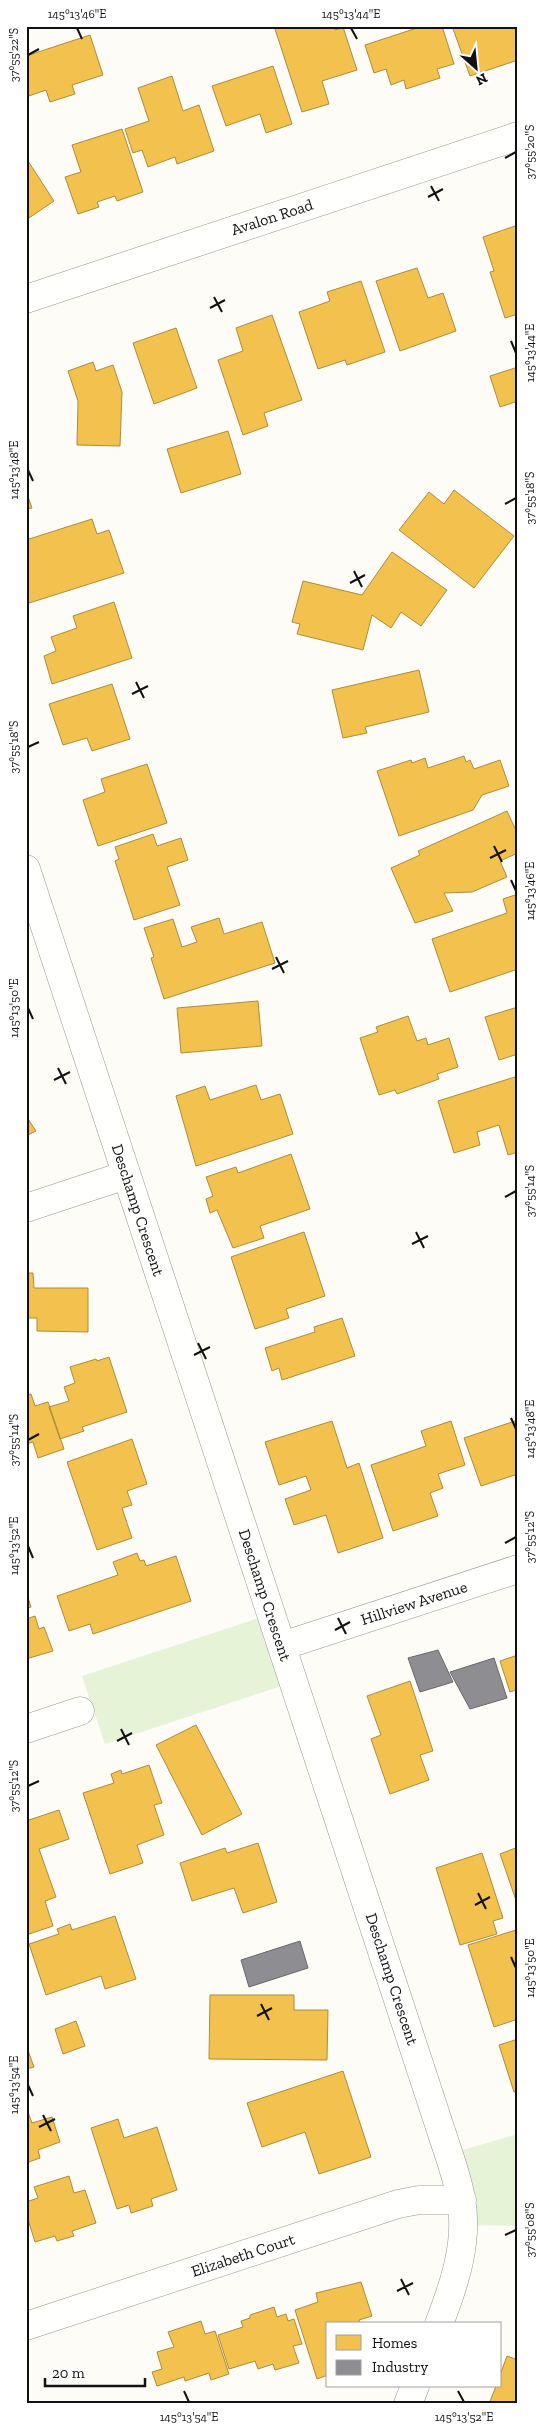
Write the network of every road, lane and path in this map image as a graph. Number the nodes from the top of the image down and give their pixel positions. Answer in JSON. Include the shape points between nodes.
{"nodes":[{"id":1,"x":518,"y":136,"type":"edge"},
{"id":2,"x":26,"y":299,"type":"edge"},
{"id":3,"x":26,"y":870,"type":"edge"},
{"id":4,"x":126,"y":1175,"type":"junction"},
{"id":5,"x":26,"y":1208,"type":"edge"},
{"id":6,"x":518,"y":1569,"type":"edge"},
{"id":7,"x":282,"y":1646,"type":"junction"},
{"id":8,"x":80,"y":1711,"type":"dead end"},
{"id":9,"x":26,"y":1729,"type":"edge"},
{"id":10,"x":462,"y":2200,"type":"junction"},
{"id":11,"x":440,"y":2322,"type":"edge"},
{"id":12,"x":26,"y":2326,"type":"edge"},
{"id":13,"x":414,"y":2388,"type":"edge"},
{"id":14,"x":408,"y":2404,"type":"edge"}],
"edges":[{"from":1,"to":2,"type":"street","name":"Avalon Road"},
{"from":3,"to":4,"type":"street","name":"Deschamp Crescent"},
{"from":4,"to":5,"type":"street"},
{"from":4,"to":7,"type":"street","name":"Deschamp Crescent"},
{"from":6,"to":7,"type":"street","name":"Hillview Avenue"},
{"from":7,"to":10,"type":"street","name":"Deschamp Crescent"},
{"from":8,"to":9,"type":"street"},
{"from":10,"to":11,"type":"street","name":"Deschamp Crescent","via":[[463,2234],[458,2268]]},
{"from":10,"to":12,"type":"street","name":"Elizabeth Court","via":[[419,2200],[398,2204]]},
{"from":13,"to":14,"type":"street"}]}
